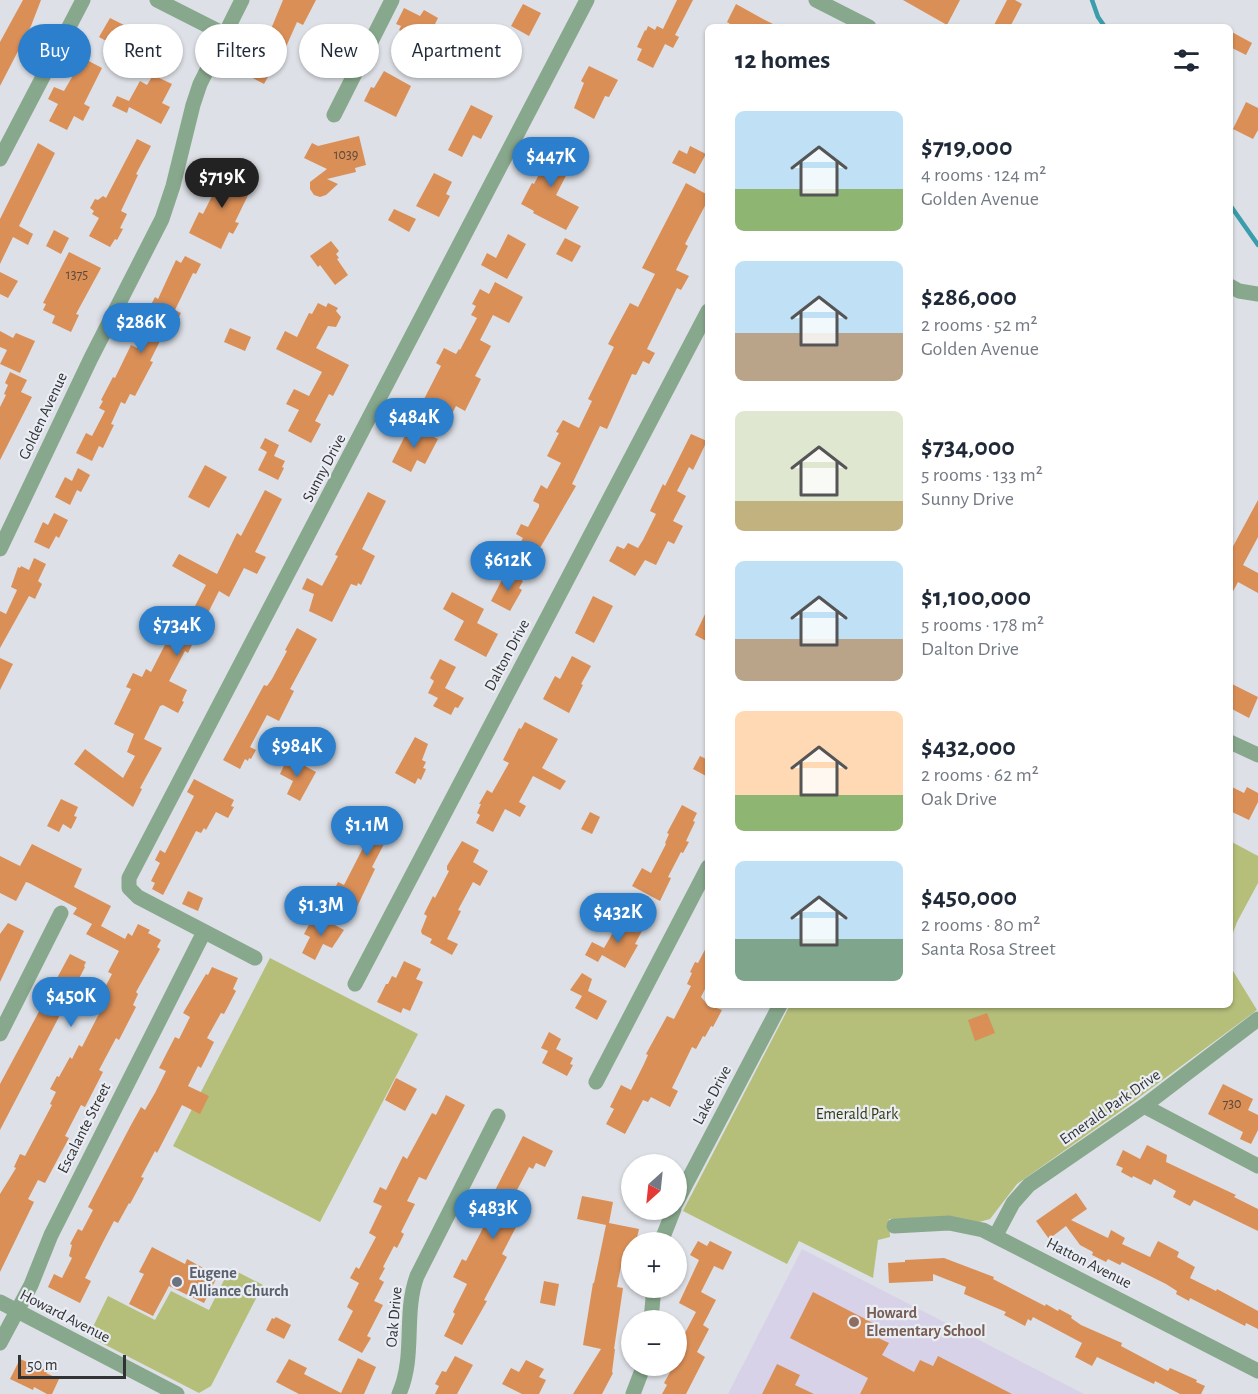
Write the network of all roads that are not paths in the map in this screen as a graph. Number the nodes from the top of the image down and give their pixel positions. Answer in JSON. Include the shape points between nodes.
{"nodes":[{"id":1,"x":83,"y":0,"type":"edge"},
{"id":2,"x":157,"y":0,"type":"edge"},
{"id":3,"x":242,"y":0,"type":"edge"},
{"id":4,"x":392,"y":0,"type":"edge"},
{"id":5,"x":587,"y":0,"type":"edge"},
{"id":6,"x":816,"y":0,"type":"edge"},
{"id":7,"x":204,"y":24,"type":"edge"},
{"id":8,"x":229,"y":24,"type":"edge"},
{"id":9,"x":860,"y":24,"type":"edge"},
{"id":10,"x":203,"y":78,"type":"edge"},
{"id":11,"x":334,"y":115,"type":"dead end"},
{"id":12,"x":0,"y":159,"type":"edge"},
{"id":13,"x":1233,"y":288,"type":"edge"},
{"id":14,"x":1258,"y":294,"type":"edge"},
{"id":15,"x":705,"y":317,"type":"edge"},
{"id":16,"x":0,"y":549,"type":"edge"},
{"id":17,"x":1233,"y":743,"type":"edge"},
{"id":18,"x":1258,"y":755,"type":"edge"},
{"id":19,"x":705,"y":873,"type":"edge"},
{"id":20,"x":61,"y":914,"type":"dead end"},
{"id":21,"x":204,"y":932,"type":"junction"},
{"id":22,"x":255,"y":958,"type":"dead end"},
{"id":23,"x":355,"y":984,"type":"dead end"},
{"id":24,"x":778,"y":1008,"type":"edge"},
{"id":25,"x":1258,"y":1019,"type":"edge"},
{"id":26,"x":0,"y":1034,"type":"edge"},
{"id":27,"x":596,"y":1082,"type":"dead end"},
{"id":28,"x":1144,"y":1106,"type":"junction"},
{"id":29,"x":498,"y":1116,"type":"dead end"},
{"id":30,"x":1258,"y":1166,"type":"edge"},
{"id":31,"x":687,"y":1182,"type":"edge"},
{"id":32,"x":894,"y":1226,"type":"dead end"},
{"id":33,"x":996,"y":1235,"type":"junction"},
{"id":34,"x":0,"y":1302,"type":"edge"},
{"id":35,"x":16,"y":1311,"type":"junction"},
{"id":36,"x":0,"y":1343,"type":"edge"},
{"id":37,"x":1258,"y":1371,"type":"edge"},
{"id":38,"x":640,"y":1376,"type":"edge"},
{"id":39,"x":177,"y":1394,"type":"edge"},
{"id":40,"x":399,"y":1394,"type":"edge"},
{"id":41,"x":633,"y":1394,"type":"edge"}],
"edges":[{"from":1,"to":12,"type":"street"},
{"from":2,"to":7,"type":"street"},
{"from":3,"to":8,"type":"street","name":"Golden Avenue"},
{"from":4,"to":11,"type":"street"},
{"from":5,"to":21,"type":"street","name":"Sunny Drive","via":[[129,878],[129,888],[138,897]]},
{"from":6,"to":9,"type":"street"},
{"from":10,"to":16,"type":"street","name":"Golden Avenue","via":[[162,219]]},
{"from":13,"to":14,"type":"street"},
{"from":15,"to":23,"type":"street","name":"Dalton Drive"},
{"from":17,"to":18,"type":"street"},
{"from":19,"to":27,"type":"street"},
{"from":20,"to":26,"type":"street"},
{"from":21,"to":22,"type":"street"},
{"from":21,"to":35,"type":"street","name":"Escalante Street"},
{"from":24,"to":31,"type":"street","name":"Lake Drive"},
{"from":25,"to":28,"type":"street","name":"Emerald Park Drive"},
{"from":28,"to":30,"type":"street"},
{"from":28,"to":33,"type":"street","name":"Emerald Park Drive","via":[[1029,1185],[1013,1203]]},
{"from":29,"to":40,"type":"street","name":"Oak Drive","via":[[417,1276],[411,1299],[409,1363]]},
{"from":32,"to":33,"type":"street","name":"Hatton Avenue","via":[[949,1223]]},
{"from":33,"to":37,"type":"street","name":"Hatton Avenue"},
{"from":34,"to":35,"type":"street","name":"Howard Avenue"},
{"from":35,"to":36,"type":"street","name":"Escalante Street"},
{"from":35,"to":39,"type":"street","name":"Howard Avenue"},
{"from":38,"to":41,"type":"street"}]}
